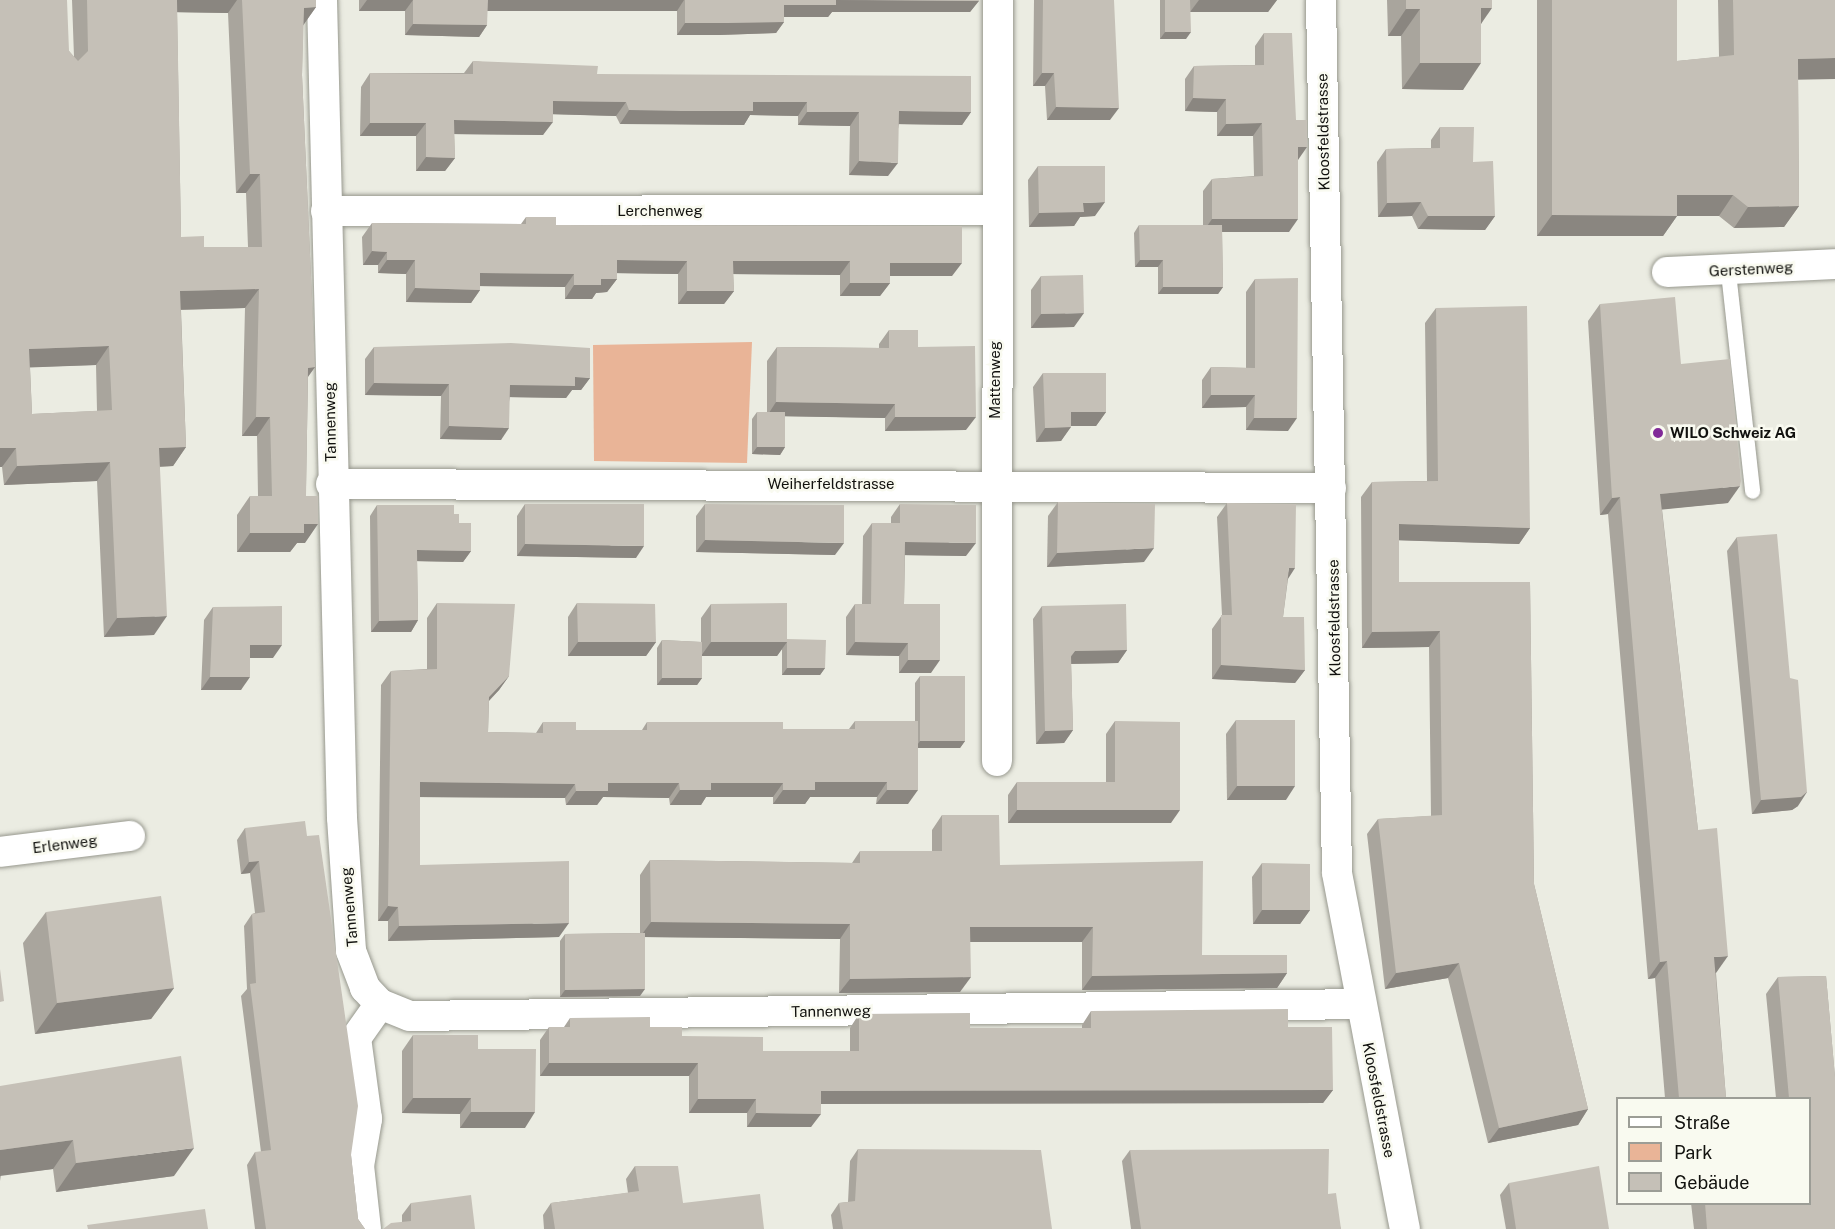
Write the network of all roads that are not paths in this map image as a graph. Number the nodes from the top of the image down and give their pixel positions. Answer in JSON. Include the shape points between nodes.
{"nodes":[{"id":1,"x":321,"y":0,"type":"edge"},
{"id":2,"x":998,"y":0,"type":"edge"},
{"id":3,"x":1321,"y":0,"type":"edge"},
{"id":4,"x":994,"y":210,"type":"junction"},
{"id":5,"x":326,"y":211,"type":"junction"},
{"id":6,"x":1835,"y":264,"type":"edge"},
{"id":7,"x":1667,"y":272,"type":"dead end"},
{"id":8,"x":1728,"y":272,"type":"junction"},
{"id":9,"x":331,"y":484,"type":"junction"},
{"id":10,"x":995,"y":484,"type":"junction"},
{"id":11,"x":1331,"y":488,"type":"junction"},
{"id":12,"x":1752,"y":491,"type":"dead end"},
{"id":13,"x":997,"y":761,"type":"dead end"},
{"id":14,"x":129,"y":836,"type":"dead end"},
{"id":15,"x":0,"y":852,"type":"edge"},
{"id":16,"x":380,"y":1004,"type":"junction"},
{"id":17,"x":1361,"y":1004,"type":"junction"},
{"id":18,"x":366,"y":1229,"type":"edge"},
{"id":19,"x":1405,"y":1229,"type":"edge"}],
"edges":[{"from":1,"to":5,"type":"street","name":"Tannenweg"},
{"from":2,"to":4,"type":"street","name":"Mattenweg"},
{"from":3,"to":11,"type":"street","name":"Kloosfeldstrasse"},
{"from":4,"to":5,"type":"street","name":"Lerchenweg"},
{"from":4,"to":10,"type":"street","name":"Mattenweg"},
{"from":5,"to":9,"type":"street","name":"Tannenweg"},
{"from":6,"to":8,"type":"street","name":"Gerstenweg"},
{"from":7,"to":8,"type":"street","name":"Gerstenweg"},
{"from":8,"to":12,"type":"lane"},
{"from":9,"to":10,"type":"street","name":"Weiherfeldstrasse"},
{"from":9,"to":16,"type":"street","name":"Tannenweg","via":[[351,951],[365,988]]},
{"from":10,"to":11,"type":"street","name":"Weiherfeldstrasse"},
{"from":10,"to":13,"type":"street","name":"Mattenweg"},
{"from":11,"to":17,"type":"street","name":"Kloosfeldstrasse","via":[[1337,873]]},
{"from":14,"to":15,"type":"street","name":"Erlenweg"},
{"from":16,"to":17,"type":"street","name":"Tannenweg","via":[[410,1016]]},
{"from":16,"to":18,"type":"street","via":[[356,1038],[367,1119],[359,1166]]},
{"from":17,"to":19,"type":"street","name":"Kloosfeldstrasse"}]}
